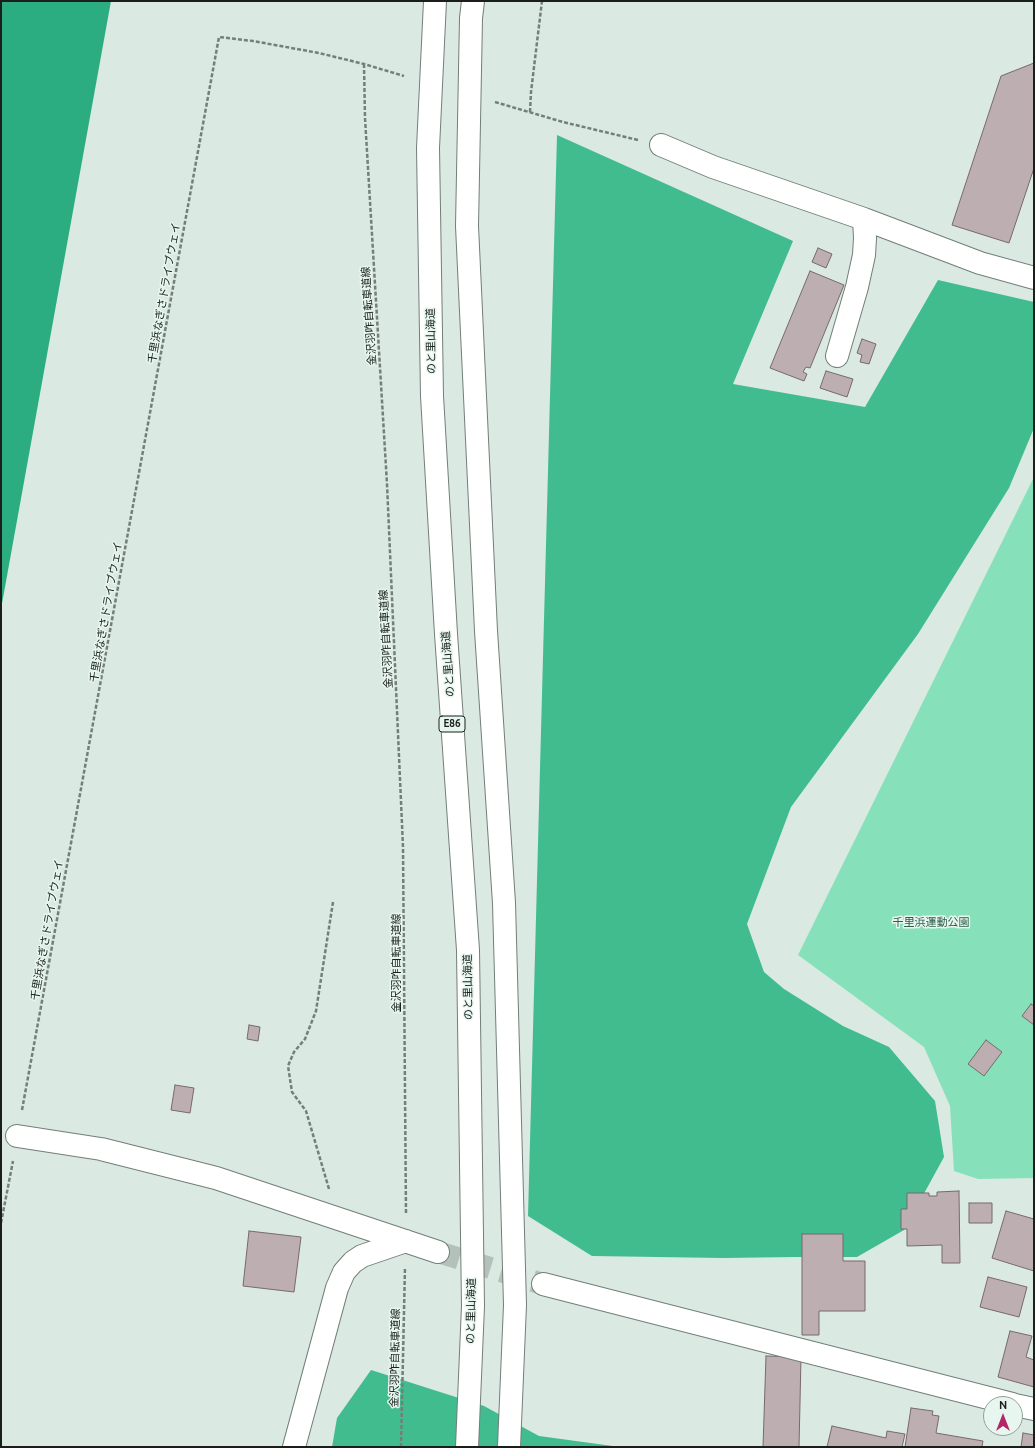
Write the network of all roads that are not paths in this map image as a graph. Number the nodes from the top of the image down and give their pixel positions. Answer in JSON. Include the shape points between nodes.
{"nodes":[{"id":1,"x":435,"y":1,"type":"edge"},
{"id":2,"x":473,"y":1,"type":"edge"},
{"id":3,"x":661,"y":145,"type":"road end"},
{"id":4,"x":864,"y":219,"type":"junction"},
{"id":5,"x":1034,"y":278,"type":"edge"},
{"id":6,"x":837,"y":356,"type":"dead end"},
{"id":7,"x":17,"y":1136,"type":"road end"},
{"id":8,"x":406,"y":1241,"type":"junction"},
{"id":9,"x":438,"y":1252,"type":"tunnel mouth"},
{"id":10,"x":543,"y":1284,"type":"tunnel mouth"},
{"id":11,"x":983,"y":1397,"type":"edge"},
{"id":12,"x":1023,"y":1407,"type":"edge"},
{"id":13,"x":1034,"y":1409,"type":"edge"},
{"id":14,"x":294,"y":1447,"type":"edge"},
{"id":15,"x":467,"y":1447,"type":"edge"},
{"id":16,"x":509,"y":1447,"type":"edge"}],
"edges":[{"from":1,"to":15,"type":"main road","name":"のと里山海道","number":"E86","via":[[428,148],[432,396],[468,950],[472,1306]]},
{"from":2,"to":16,"type":"main road","via":[[467,226],[486,631],[504,903],[515,1305]]},
{"from":3,"to":4,"type":"main road","via":[[713,167]]},
{"from":4,"to":5,"type":"main road","via":[[980,263]]},
{"from":4,"to":6,"type":"main road","via":[[864,255]]},
{"from":7,"to":8,"type":"main road","via":[[101,1149],[216,1178]]},
{"from":8,"to":9,"type":"main road"},
{"from":8,"to":14,"type":"main road","via":[[362,1256],[344,1272],[337,1288]]},
{"from":10,"to":11,"type":"main road"},
{"from":12,"to":13,"type":"main road"}]}
